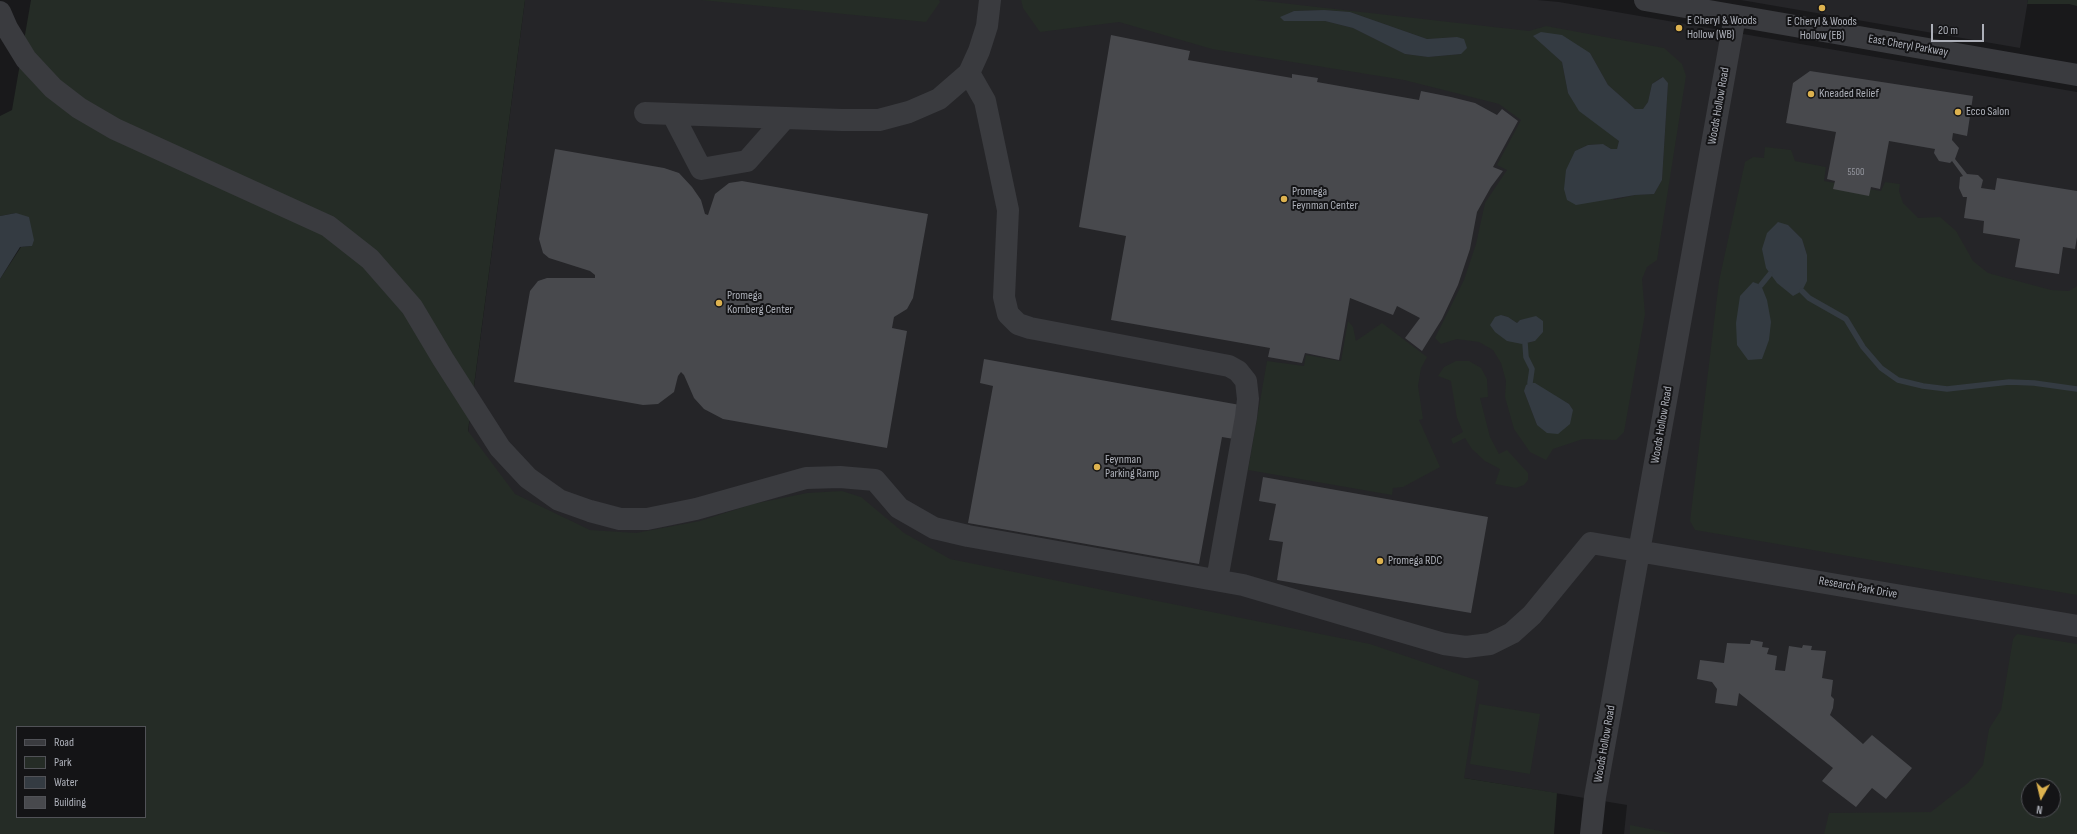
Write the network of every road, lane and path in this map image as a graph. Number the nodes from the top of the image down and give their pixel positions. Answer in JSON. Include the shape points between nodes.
{"nodes":[{"id":1,"x":990,"y":0,"type":"edge"},
{"id":2,"x":1645,"y":0,"type":"edge"},
{"id":3,"x":0,"y":12,"type":"edge"},
{"id":4,"x":1735,"y":16,"type":"junction"},
{"id":5,"x":969,"y":73,"type":"junction"},
{"id":6,"x":2077,"y":75,"type":"edge"},
{"id":7,"x":645,"y":113,"type":"dead end"},
{"id":8,"x":673,"y":115,"type":"junction"},
{"id":9,"x":785,"y":118,"type":"junction"},
{"id":10,"x":1639,"y":552,"type":"junction"},
{"id":11,"x":1217,"y":580,"type":"junction"},
{"id":12,"x":2077,"y":626,"type":"edge"},
{"id":13,"x":1591,"y":834,"type":"edge"}],
"edges":[{"from":1,"to":5,"type":"street","via":[[979,51]]},
{"from":2,"to":4,"type":"street","name":"East Cheryl Parkway"},
{"from":3,"to":11,"type":"street","via":[[26,58],[53,88],[79,108],[114,129],[328,226],[370,258],[412,307],[500,448],[528,478],[558,500],[620,519],[647,519],[696,509],[806,478],[875,480],[899,508],[934,528]]},
{"from":4,"to":6,"type":"street","name":"East Cheryl Parkway"},
{"from":4,"to":10,"type":"street","name":"Woods Hollow Road"},
{"from":5,"to":9,"type":"street","via":[[939,99],[909,112],[879,120]]},
{"from":5,"to":11,"type":"street","via":[[985,101],[1008,210],[1004,298],[1008,314],[1018,324],[1030,328],[1229,366],[1246,381],[1246,417]]},
{"from":7,"to":8,"type":"street"},
{"from":8,"to":9,"type":"street"},
{"from":8,"to":9,"type":"street","via":[[701,170],[747,161]]},
{"from":10,"to":11,"type":"street","name":"Research Park Drive","via":[[1591,543],[1532,615],[1512,633],[1490,644],[1466,647],[1444,644],[1243,585]]},
{"from":10,"to":12,"type":"street","name":"Research Park Drive"},
{"from":10,"to":13,"type":"street","name":"Woods Hollow Road","via":[[1595,796]]}]}
